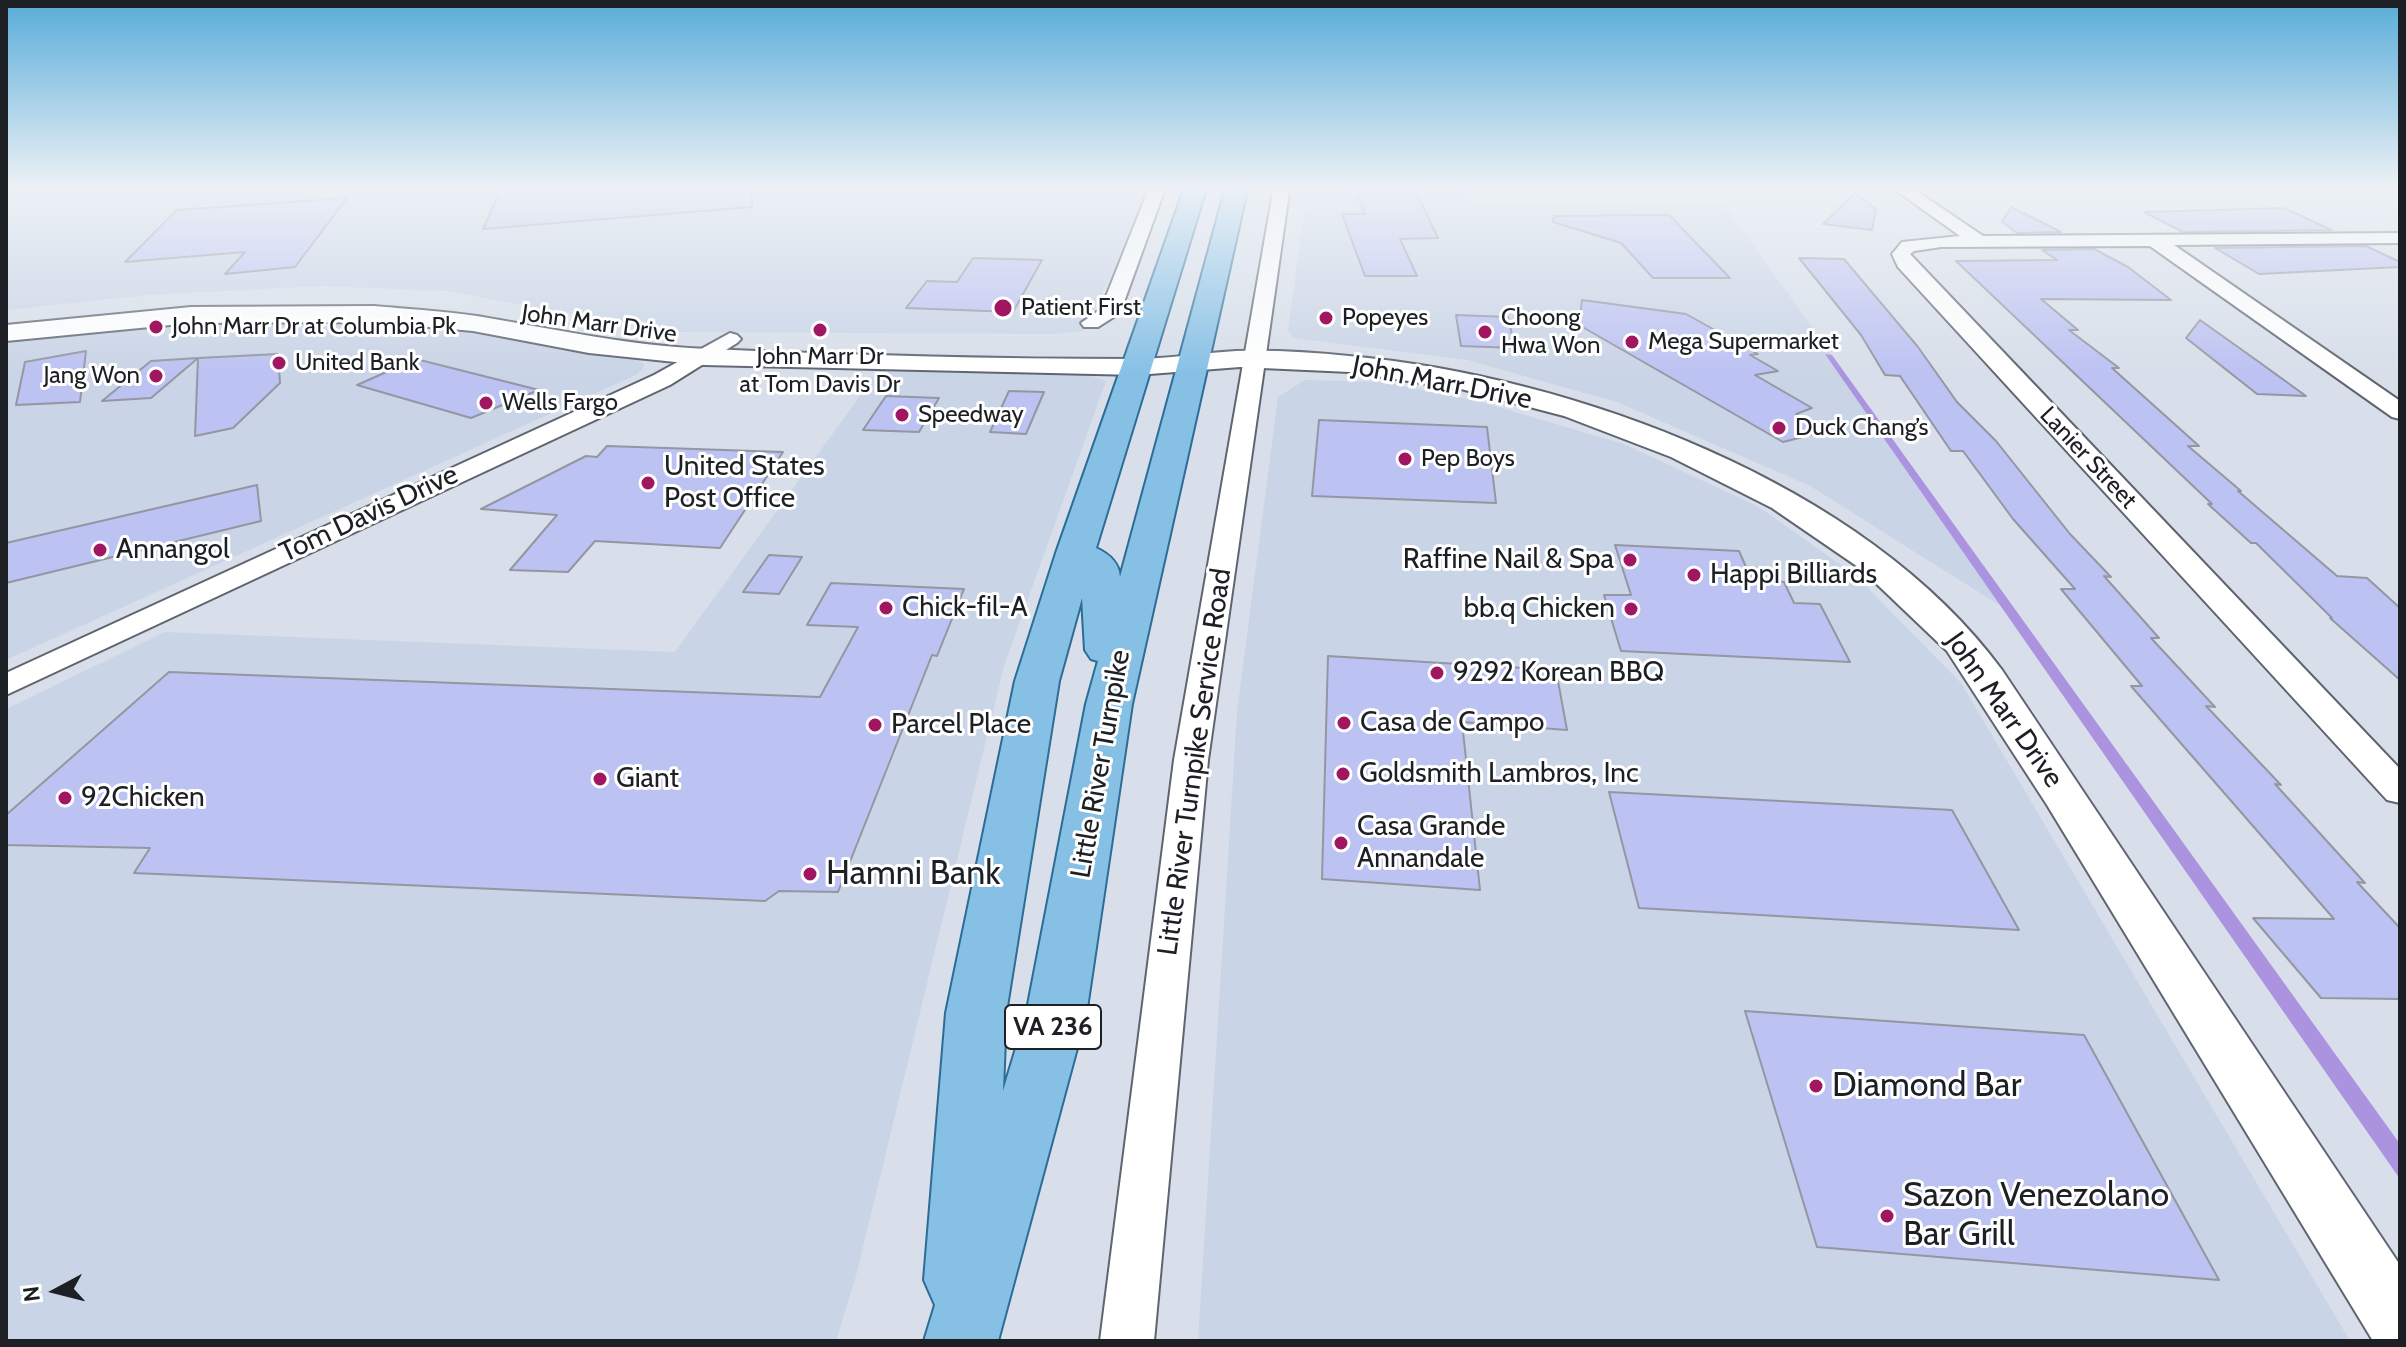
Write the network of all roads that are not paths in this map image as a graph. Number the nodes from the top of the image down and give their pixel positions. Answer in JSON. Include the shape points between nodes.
{"nodes":[{"id":1,"x":1136,"y":249,"type":"edge"},
{"id":2,"x":1175,"y":249,"type":"edge"},
{"id":3,"x":1221,"y":249,"type":"edge"},
{"id":4,"x":1272,"y":249,"type":"edge"},
{"id":5,"x":1905,"y":249,"type":"edge"},
{"id":6,"x":2167,"y":249,"type":"edge"},
{"id":7,"x":6,"y":321,"type":"edge"},
{"id":8,"x":1091,"y":323,"type":"dead end"},
{"id":9,"x":6,"y":333,"type":"edge"},
{"id":10,"x":730,"y":339,"type":"junction"},
{"id":11,"x":704,"y":357,"type":"junction"},
{"id":12,"x":1139,"y":358,"type":"junction"},
{"id":13,"x":1254,"y":358,"type":"junction"},
{"id":14,"x":1194,"y":359,"type":"junction"},
{"id":15,"x":2400,"y":412,"type":"edge"},
{"id":16,"x":1075,"y":553,"type":"junction"},
{"id":17,"x":6,"y":685,"type":"edge"},
{"id":18,"x":1109,"y":704,"type":"junction"},
{"id":19,"x":2400,"y":791,"type":"edge"},
{"id":20,"x":2400,"y":1323,"type":"edge"},
{"id":21,"x":959,"y":1341,"type":"edge"},
{"id":22,"x":1127,"y":1341,"type":"edge"}],
"edges":[{"from":1,"to":8,"type":"street","via":[[1110,313]]},
{"from":2,"to":12,"type":"main road","name":"Little River Turnpike","number":"VA 236"},
{"from":3,"to":14,"type":"main road","name":"Little River Turnpike","number":"VA 236"},
{"from":4,"to":13,"type":"street","name":"Little River Turnpike Service Road"},
{"from":5,"to":19,"type":"street","name":"Lanier Street","via":[[1901,254],[1905,263]]},
{"from":6,"to":15,"type":"street"},
{"from":7,"to":10,"type":"street","name":"John Marr Drive","via":[[190,301],[340,296],[449,303],[660,335]]},
{"from":9,"to":11,"type":"street","name":"John Marr Drive","via":[[191,315],[374,314]]},
{"from":10,"to":11,"type":"street","name":"Tom Davis Drive"},
{"from":10,"to":12,"type":"street","name":"John Marr Drive"},
{"from":11,"to":12,"type":"street","name":"John Marr Drive"},
{"from":11,"to":17,"type":"street","name":"Tom Davis Drive"},
{"from":12,"to":14,"type":"street","name":"John Marr Drive"},
{"from":12,"to":16,"type":"main road","name":"Little River Turnpike","number":"VA 236"},
{"from":13,"to":14,"type":"street","name":"John Marr Drive"},
{"from":13,"to":20,"type":"street","name":"John Marr Drive","via":[[1327,362],[1453,380],[1663,439],[1753,482],[1857,549],[1907,590],[1980,667]]},
{"from":13,"to":22,"type":"street","name":"Little River Turnpike Service Road","via":[[1191,760]]},
{"from":14,"to":18,"type":"main road","name":"Little River Turnpike","number":"VA 236"},
{"from":16,"to":18,"type":"main road","via":[[1096,563],[1103,580]]},
{"from":16,"to":21,"type":"main road","name":"Little River Turnpike","number":"VA 236","via":[[1037,681],[976,1013]]},
{"from":18,"to":21,"type":"main road","name":"Little River Turnpike","number":"VA 236","via":[[1056,1015]]}]}
